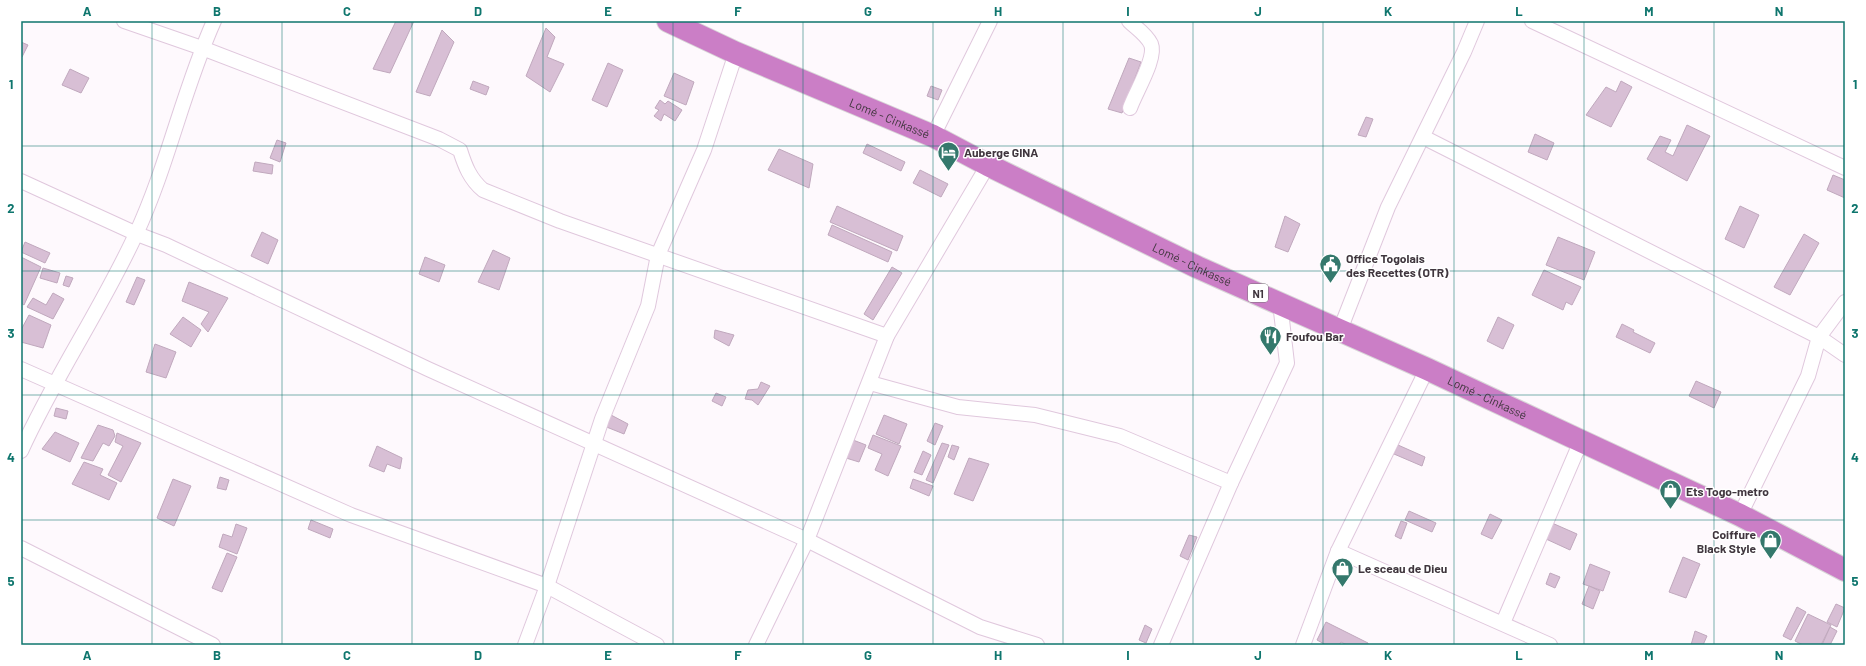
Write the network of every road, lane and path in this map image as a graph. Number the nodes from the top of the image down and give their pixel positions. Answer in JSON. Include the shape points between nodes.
{"nodes":[{"id":1,"x":124,"y":21,"type":"edge"},
{"id":2,"x":214,"y":21,"type":"edge"},
{"id":3,"x":668,"y":21,"type":"edge"},
{"id":4,"x":990,"y":21,"type":"edge"},
{"id":5,"x":1129,"y":21,"type":"edge"},
{"id":6,"x":1477,"y":21,"type":"edge"},
{"id":7,"x":1532,"y":21,"type":"edge"},
{"id":8,"x":202,"y":48,"type":"junction"},
{"id":9,"x":736,"y":53,"type":"junction"},
{"id":10,"x":1130,"y":108,"type":"dead end"},
{"id":11,"x":933,"y":136,"type":"junction"},
{"id":12,"x":1423,"y":137,"type":"junction"},
{"id":13,"x":988,"y":165,"type":"junction"},
{"id":14,"x":1845,"y":168,"type":"edge"},
{"id":15,"x":21,"y":181,"type":"edge"},
{"id":16,"x":137,"y":234,"type":"junction"},
{"id":17,"x":658,"y":255,"type":"junction"},
{"id":18,"x":1845,"y":302,"type":"edge"},
{"id":19,"x":1280,"y":303,"type":"junction"},
{"id":20,"x":1340,"y":330,"type":"junction"},
{"id":21,"x":887,"y":336,"type":"junction"},
{"id":22,"x":1819,"y":338,"type":"junction"},
{"id":23,"x":1845,"y":355,"type":"edge"},
{"id":24,"x":21,"y":369,"type":"edge"},
{"id":25,"x":1427,"y":369,"type":"junction"},
{"id":26,"x":870,"y":383,"type":"junction"},
{"id":27,"x":56,"y":384,"type":"junction"},
{"id":28,"x":1581,"y":441,"type":"junction"},
{"id":29,"x":596,"y":443,"type":"junction"},
{"id":30,"x":21,"y":451,"type":"edge"},
{"id":31,"x":1231,"y":483,"type":"junction"},
{"id":32,"x":1740,"y":515,"type":"junction"},
{"id":33,"x":807,"y":540,"type":"junction"},
{"id":34,"x":21,"y":548,"type":"edge"},
{"id":35,"x":1338,"y":551,"type":"junction"},
{"id":36,"x":1845,"y":570,"type":"edge"},
{"id":37,"x":547,"y":586,"type":"junction"},
{"id":38,"x":1503,"y":623,"type":"junction"},
{"id":39,"x":213,"y":645,"type":"edge"},
{"id":40,"x":525,"y":645,"type":"edge"},
{"id":41,"x":657,"y":645,"type":"edge"},
{"id":42,"x":756,"y":645,"type":"edge"},
{"id":43,"x":1037,"y":645,"type":"edge"},
{"id":44,"x":1161,"y":645,"type":"edge"},
{"id":45,"x":1303,"y":645,"type":"edge"},
{"id":46,"x":1550,"y":645,"type":"edge"}],
"edges":[{"from":1,"to":8,"type":"street"},
{"from":2,"to":8,"type":"street"},
{"from":3,"to":9,"type":"highway","name":"Lomé - Cinkassé","number":"N1"},
{"from":4,"to":11,"type":"street"},
{"from":5,"to":10,"type":"street","via":[[1148,38],[1152,46],[1150,65]]},
{"from":6,"to":12,"type":"street"},
{"from":7,"to":14,"type":"street"},
{"from":8,"to":16,"type":"street","via":[[167,155]]},
{"from":8,"to":17,"type":"street","via":[[439,139],[460,150],[466,169],[483,190],[560,221]]},
{"from":9,"to":11,"type":"highway","name":"Lomé - Cinkassé","number":"N1"},
{"from":9,"to":17,"type":"street","via":[[704,150]]},
{"from":11,"to":13,"type":"highway","name":"Lomé - Cinkassé","number":"N1"},
{"from":12,"to":20,"type":"street","via":[[1388,207]]},
{"from":12,"to":22,"type":"street"},
{"from":13,"to":19,"type":"highway","name":"Lomé - Cinkassé","number":"N1","via":[[1197,267]]},
{"from":13,"to":21,"type":"street"},
{"from":15,"to":16,"type":"street"},
{"from":16,"to":27,"type":"street"},
{"from":16,"to":29,"type":"street","via":[[166,245],[428,369]]},
{"from":17,"to":21,"type":"street"},
{"from":17,"to":29,"type":"street","via":[[648,306],[602,419]]},
{"from":18,"to":22,"type":"street"},
{"from":19,"to":20,"type":"highway","name":"Lomé - Cinkassé","number":"N1"},
{"from":19,"to":31,"type":"street","via":[[1288,363]]},
{"from":20,"to":25,"type":"highway","name":"Lomé - Cinkassé","number":"N1"},
{"from":21,"to":26,"type":"street"},
{"from":22,"to":23,"type":"street"},
{"from":22,"to":32,"type":"street","via":[[1808,376]]},
{"from":24,"to":27,"type":"street"},
{"from":25,"to":28,"type":"highway","name":"Lomé - Cinkassé","number":"N1"},
{"from":25,"to":35,"type":"street"},
{"from":26,"to":31,"type":"street","via":[[958,407],[1035,415],[1120,436]]},
{"from":26,"to":33,"type":"street"},
{"from":27,"to":30,"type":"street"},
{"from":27,"to":37,"type":"street","via":[[351,515]]},
{"from":28,"to":32,"type":"highway","name":"Lomé - Cinkassé","number":"N1"},
{"from":28,"to":38,"type":"street"},
{"from":29,"to":33,"type":"street"},
{"from":29,"to":37,"type":"street"},
{"from":31,"to":44,"type":"street"},
{"from":32,"to":36,"type":"highway","name":"Lomé - Cinkassé","number":"N1"},
{"from":33,"to":42,"type":"street"},
{"from":33,"to":43,"type":"street","via":[[980,627]]},
{"from":34,"to":39,"type":"street"},
{"from":35,"to":38,"type":"street"},
{"from":35,"to":45,"type":"street"},
{"from":37,"to":40,"type":"street"},
{"from":37,"to":41,"type":"street"},
{"from":38,"to":46,"type":"street"}]}
